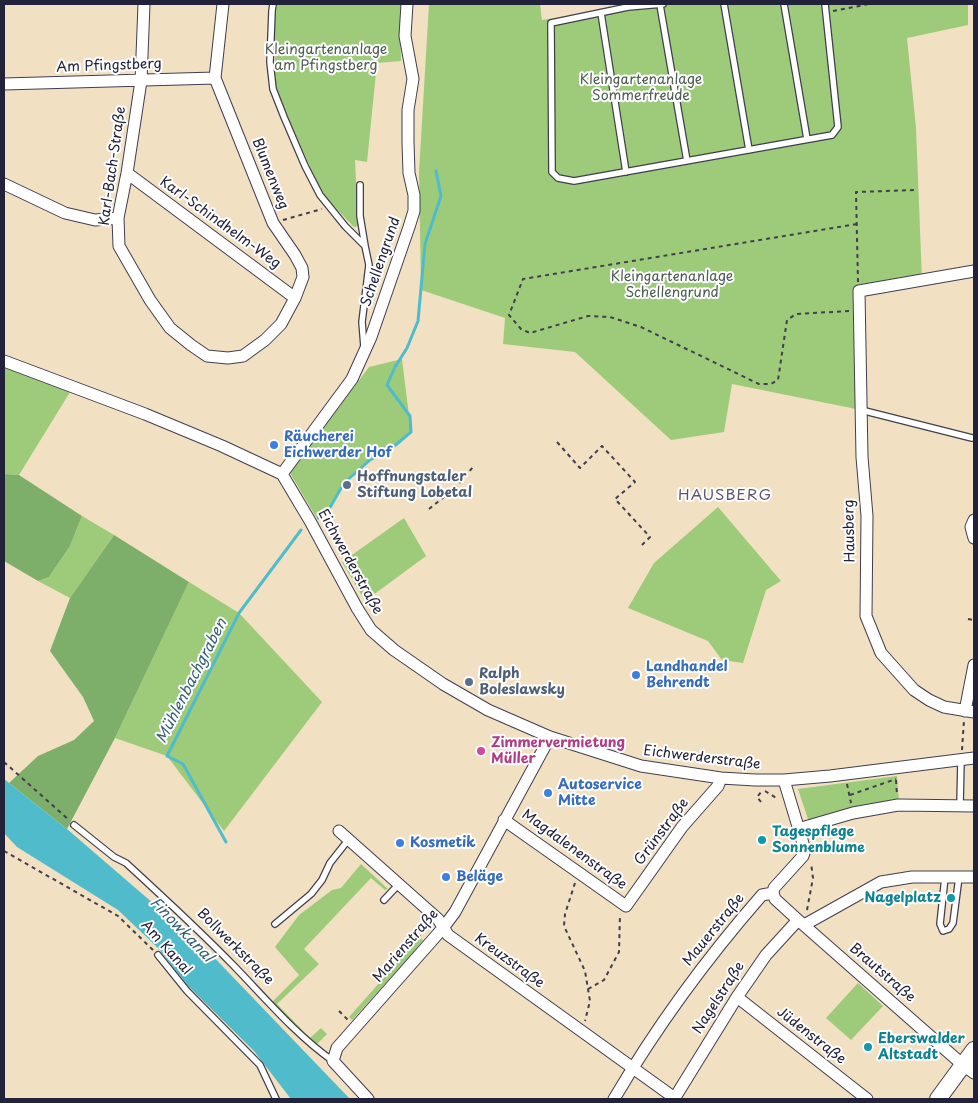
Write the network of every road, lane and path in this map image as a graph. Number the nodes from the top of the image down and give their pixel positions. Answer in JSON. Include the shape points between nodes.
{"nodes":[{"id":1,"x":144,"y":4,"type":"edge"},
{"id":2,"x":224,"y":4,"type":"edge"},
{"id":3,"x":273,"y":4,"type":"edge"},
{"id":4,"x":407,"y":4,"type":"edge"},
{"id":5,"x":662,"y":4,"type":"edge"},
{"id":6,"x":724,"y":4,"type":"edge"},
{"id":7,"x":784,"y":4,"type":"edge"},
{"id":8,"x":825,"y":4,"type":"edge"},
{"id":9,"x":869,"y":4,"type":"edge"},
{"id":10,"x":826,"y":12,"type":"junction"},
{"id":11,"x":601,"y":13,"type":"junction"},
{"id":12,"x":215,"y":78,"type":"junction"},
{"id":13,"x":141,"y":81,"type":"junction"},
{"id":14,"x":4,"y":84,"type":"edge"},
{"id":15,"x":807,"y":139,"type":"junction"},
{"id":16,"x":749,"y":150,"type":"junction"},
{"id":17,"x":687,"y":161,"type":"junction"},
{"id":18,"x":626,"y":172,"type":"junction"},
{"id":19,"x":128,"y":173,"type":"junction"},
{"id":20,"x":4,"y":184,"type":"edge"},
{"id":21,"x":360,"y":185,"type":"dead end"},
{"id":22,"x":916,"y":190,"type":"dead end"},
{"id":23,"x":329,"y":208,"type":"junction"},
{"id":24,"x":118,"y":218,"type":"junction"},
{"id":25,"x":274,"y":223,"type":"junction"},
{"id":26,"x":857,"y":224,"type":"junction"},
{"id":27,"x":366,"y":246,"type":"junction"},
{"id":28,"x":974,"y":271,"type":"edge"},
{"id":29,"x":859,"y":292,"type":"junction"},
{"id":30,"x":295,"y":298,"type":"junction"},
{"id":31,"x":859,"y":311,"type":"junction"},
{"id":32,"x":265,"y":340,"type":"joint"},
{"id":33,"x":366,"y":348,"type":"junction"},
{"id":34,"x":4,"y":361,"type":"edge"},
{"id":35,"x":862,"y":410,"type":"junction"},
{"id":36,"x":972,"y":438,"type":"dead end"},
{"id":37,"x":557,"y":442,"type":"dead end"},
{"id":38,"x":473,"y":466,"type":"dead end"},
{"id":39,"x":282,"y":474,"type":"junction"},
{"id":40,"x":429,"y":509,"type":"dead end"},
{"id":41,"x":974,"y":520,"type":"edge"},
{"id":42,"x":974,"y":538,"type":"edge"},
{"id":43,"x":640,"y":547,"type":"dead end"},
{"id":44,"x":968,"y":619,"type":"dead end"},
{"id":45,"x":974,"y":620,"type":"edge"},
{"id":46,"x":974,"y":665,"type":"edge"},
{"id":47,"x":968,"y":715,"type":"edge"},
{"id":48,"x":550,"y":737,"type":"junction"},
{"id":49,"x":974,"y":758,"type":"edge"},
{"id":50,"x":961,"y":760,"type":"junction"},
{"id":51,"x":4,"y":762,"type":"edge"},
{"id":52,"x":846,"y":774,"type":"junction"},
{"id":53,"x":895,"y":774,"type":"junction"},
{"id":54,"x":721,"y":778,"type":"junction"},
{"id":55,"x":784,"y":780,"type":"junction"},
{"id":56,"x":850,"y":795,"type":"junction"},
{"id":57,"x":762,"y":802,"type":"dead end"},
{"id":58,"x":898,"y":805,"type":"junction"},
{"id":59,"x":960,"y":805,"type":"junction"},
{"id":60,"x":792,"y":806,"type":"junction"},
{"id":61,"x":974,"y":806,"type":"edge"},
{"id":62,"x":853,"y":813,"type":"junction"},
{"id":63,"x":504,"y":820,"type":"junction"},
{"id":64,"x":74,"y":825,"type":"joint"},
{"id":65,"x":798,"y":829,"type":"junction"},
{"id":66,"x":339,"y":831,"type":"dead end"},
{"id":67,"x":348,"y":839,"type":"junction"},
{"id":68,"x":804,"y":850,"type":"junction"},
{"id":69,"x":4,"y":851,"type":"edge"},
{"id":70,"x":578,"y":871,"type":"junction"},
{"id":71,"x":959,"y":876,"type":"junction"},
{"id":72,"x":945,"y":877,"type":"junction"},
{"id":73,"x":974,"y":877,"type":"edge"},
{"id":74,"x":399,"y":884,"type":"junction"},
{"id":75,"x":773,"y":893,"type":"junction"},
{"id":76,"x":384,"y":900,"type":"dead end"},
{"id":77,"x":624,"y":904,"type":"junction"},
{"id":78,"x":801,"y":922,"type":"junction"},
{"id":79,"x":275,"y":924,"type":"dead end"},
{"id":80,"x":444,"y":928,"type":"junction"},
{"id":81,"x":158,"y":955,"type":"joint"},
{"id":82,"x":588,"y":989,"type":"junction"},
{"id":83,"x":737,"y":997,"type":"junction"},
{"id":84,"x":339,"y":1011,"type":"dead end"},
{"id":85,"x":355,"y":1026,"type":"junction"},
{"id":86,"x":582,"y":1033,"type":"junction"},
{"id":87,"x":974,"y":1050,"type":"edge"},
{"id":88,"x":333,"y":1061,"type":"junction"},
{"id":89,"x":632,"y":1068,"type":"junction"},
{"id":90,"x":969,"y":1069,"type":"edge"},
{"id":91,"x":276,"y":1099,"type":"edge"},
{"id":92,"x":368,"y":1099,"type":"edge"},
{"id":93,"x":614,"y":1099,"type":"edge"},
{"id":94,"x":675,"y":1099,"type":"edge"},
{"id":95,"x":866,"y":1099,"type":"edge"},
{"id":96,"x":938,"y":1099,"type":"edge"}],
"edges":[{"from":1,"to":13,"type":"street","name":"Karl-Bach-Straße"},
{"from":2,"to":12,"type":"street","name":"Blumenweg"},
{"from":3,"to":23,"type":"lane","via":[[270,62],[273,89],[305,166]]},
{"from":4,"to":33,"type":"street","name":"Schellengrund","via":[[405,36],[413,79],[408,110],[409,172],[414,211]]},
{"from":5,"to":11,"type":"lane"},
{"from":5,"to":17,"type":"lane"},
{"from":6,"to":16,"type":"lane"},
{"from":7,"to":15,"type":"lane"},
{"from":8,"to":10,"type":"lane"},
{"from":9,"to":10,"type":"path"},
{"from":10,"to":15,"type":"lane","via":[[838,127],[832,134]]},
{"from":11,"to":18,"type":"lane"},
{"from":11,"to":18,"type":"lane","via":[[551,22],[552,172],[558,178],[574,181]]},
{"from":12,"to":13,"type":"street","name":"Am Pfingstberg"},
{"from":12,"to":25,"type":"street","name":"Blumenweg"},
{"from":13,"to":14,"type":"street","name":"Am Pfingstberg"},
{"from":13,"to":19,"type":"street","name":"Karl-Bach-Straße"},
{"from":15,"to":16,"type":"lane"},
{"from":16,"to":17,"type":"lane"},
{"from":17,"to":18,"type":"lane"},
{"from":19,"to":24,"type":"street","name":"Karl-Bach-Straße"},
{"from":19,"to":30,"type":"street","name":"Karl-Schindhelm-Weg"},
{"from":20,"to":24,"type":"street","via":[[66,213],[95,220]]},
{"from":21,"to":27,"type":"lane","via":[[360,216]]},
{"from":22,"to":26,"type":"path","via":[[856,192]]},
{"from":23,"to":25,"type":"path"},
{"from":23,"to":27,"type":"lane"},
{"from":24,"to":32,"type":"street","name":"Karl-Bach-Straße","via":[[119,246],[170,328],[207,356],[243,356]]},
{"from":25,"to":30,"type":"street","name":"Blumenweg","via":[[302,268],[303,277]]},
{"from":26,"to":29,"type":"path"},
{"from":26,"to":31,"type":"path","via":[[523,279],[509,315],[521,329],[530,332],[588,316],[610,317],[641,327],[759,384],[771,384],[778,380],[788,320],[796,314]]},
{"from":27,"to":33,"type":"lane","via":[[369,265],[362,322],[363,347]]},
{"from":28,"to":29,"type":"street"},
{"from":29,"to":31,"type":"street","name":"Hausberg"},
{"from":30,"to":32,"type":"street","name":"Blumenweg","via":[[281,324]]},
{"from":31,"to":35,"type":"street","name":"Hausberg"},
{"from":33,"to":39,"type":"street","name":"Schellengrund","via":[[352,379]]},
{"from":34,"to":39,"type":"street","via":[[145,414]]},
{"from":35,"to":36,"type":"lane"},
{"from":35,"to":47,"type":"street","name":"Hausberg","via":[[866,616],[884,658],[914,690],[944,707]]},
{"from":37,"to":43,"type":"path","via":[[580,468],[602,446],[635,482],[615,499],[650,537]]},
{"from":38,"to":40,"type":"path","via":[[455,488]]},
{"from":39,"to":48,"type":"street","name":"Eichwerderstraße","via":[[371,630],[443,684],[488,710]]},
{"from":41,"to":42,"type":"street","via":[[971,531]]},
{"from":44,"to":45,"type":"path"},
{"from":46,"to":47,"type":"street"},
{"from":47,"to":50,"type":"path"},
{"from":48,"to":54,"type":"street","name":"Eichwerderstraße","via":[[641,766]]},
{"from":48,"to":63,"type":"street","name":"Marienstraße"},
{"from":49,"to":50,"type":"street","name":"Eichwerderstraße"},
{"from":50,"to":53,"type":"street","name":"Eichwerderstraße"},
{"from":50,"to":59,"type":"lane"},
{"from":51,"to":64,"type":"path"},
{"from":52,"to":53,"type":"street","name":"Eichwerderstraße"},
{"from":52,"to":55,"type":"street","name":"Eichwerderstraße"},
{"from":52,"to":56,"type":"path"},
{"from":53,"to":56,"type":"path"},
{"from":53,"to":58,"type":"path"},
{"from":54,"to":55,"type":"street","name":"Eichwerderstraße"},
{"from":54,"to":77,"type":"street","name":"Grünstraße","via":[[718,786],[682,827]]},
{"from":55,"to":60,"type":"street"},
{"from":56,"to":62,"type":"path"},
{"from":57,"to":60,"type":"path","via":[[757,797],[763,790]]},
{"from":58,"to":59,"type":"street"},
{"from":58,"to":62,"type":"street"},
{"from":59,"to":61,"type":"street"},
{"from":60,"to":65,"type":"street"},
{"from":62,"to":65,"type":"street"},
{"from":63,"to":70,"type":"street","name":"Magdalenenstraße"},
{"from":63,"to":80,"type":"street","name":"Marienstraße"},
{"from":64,"to":88,"type":"lane","name":"Bollwerkstraße","via":[[114,857],[126,862],[292,1026]]},
{"from":65,"to":68,"type":"street"},
{"from":66,"to":67,"type":"street","name":"Kreuzstraße"},
{"from":67,"to":74,"type":"street","name":"Kreuzstraße"},
{"from":67,"to":79,"type":"lane","via":[[310,894]]},
{"from":68,"to":75,"type":"street","name":"Mauerstraße","via":[[803,856]]},
{"from":68,"to":78,"type":"path","via":[[813,850],[814,853],[810,860],[813,878]]},
{"from":69,"to":81,"type":"path","name":"Am Kanal","via":[[118,916]]},
{"from":70,"to":77,"type":"street","name":"Magdalenenstraße"},
{"from":70,"to":82,"type":"path","via":[[564,914],[564,926],[585,971]]},
{"from":71,"to":72,"type":"street","name":"Nagelstraße"},
{"from":71,"to":72,"type":"lane","via":[[953,923],[943,931],[940,924]]},
{"from":71,"to":73,"type":"street","name":"Nagelstraße"},
{"from":72,"to":78,"type":"street","name":"Nagelstraße","via":[[912,877],[881,882]]},
{"from":74,"to":76,"type":"lane"},
{"from":74,"to":80,"type":"street","name":"Kreuzstraße"},
{"from":75,"to":78,"type":"street","name":"Brautstraße","via":[[775,899]]},
{"from":75,"to":89,"type":"street","name":"Mauerstraße","via":[[762,895],[707,960]]},
{"from":77,"to":82,"type":"path","via":[[619,952],[604,980]]},
{"from":78,"to":83,"type":"street","name":"Nagelstraße","via":[[766,955]]},
{"from":78,"to":90,"type":"street","name":"Brautstraße"},
{"from":80,"to":85,"type":"street","name":"Marienstraße"},
{"from":80,"to":86,"type":"street","name":"Kreuzstraße","via":[[448,935]]},
{"from":81,"to":91,"type":"lane","name":"Am Kanal","via":[[186,991],[260,1065]]},
{"from":82,"to":86,"type":"path","via":[[590,1001]]},
{"from":83,"to":94,"type":"street","name":"Nagelstraße"},
{"from":83,"to":95,"type":"street","name":"Jüdenstraße"},
{"from":84,"to":85,"type":"path"},
{"from":85,"to":88,"type":"street","name":"Marienstraße","via":[[337,1048]]},
{"from":86,"to":89,"type":"street","name":"Kreuzstraße"},
{"from":87,"to":90,"type":"main road"},
{"from":88,"to":92,"type":"street","name":"Bollwerkstraße"},
{"from":89,"to":93,"type":"street","name":"Mauerstraße"},
{"from":89,"to":94,"type":"street","name":"Kreuzstraße"},
{"from":90,"to":96,"type":"main road"}]}
